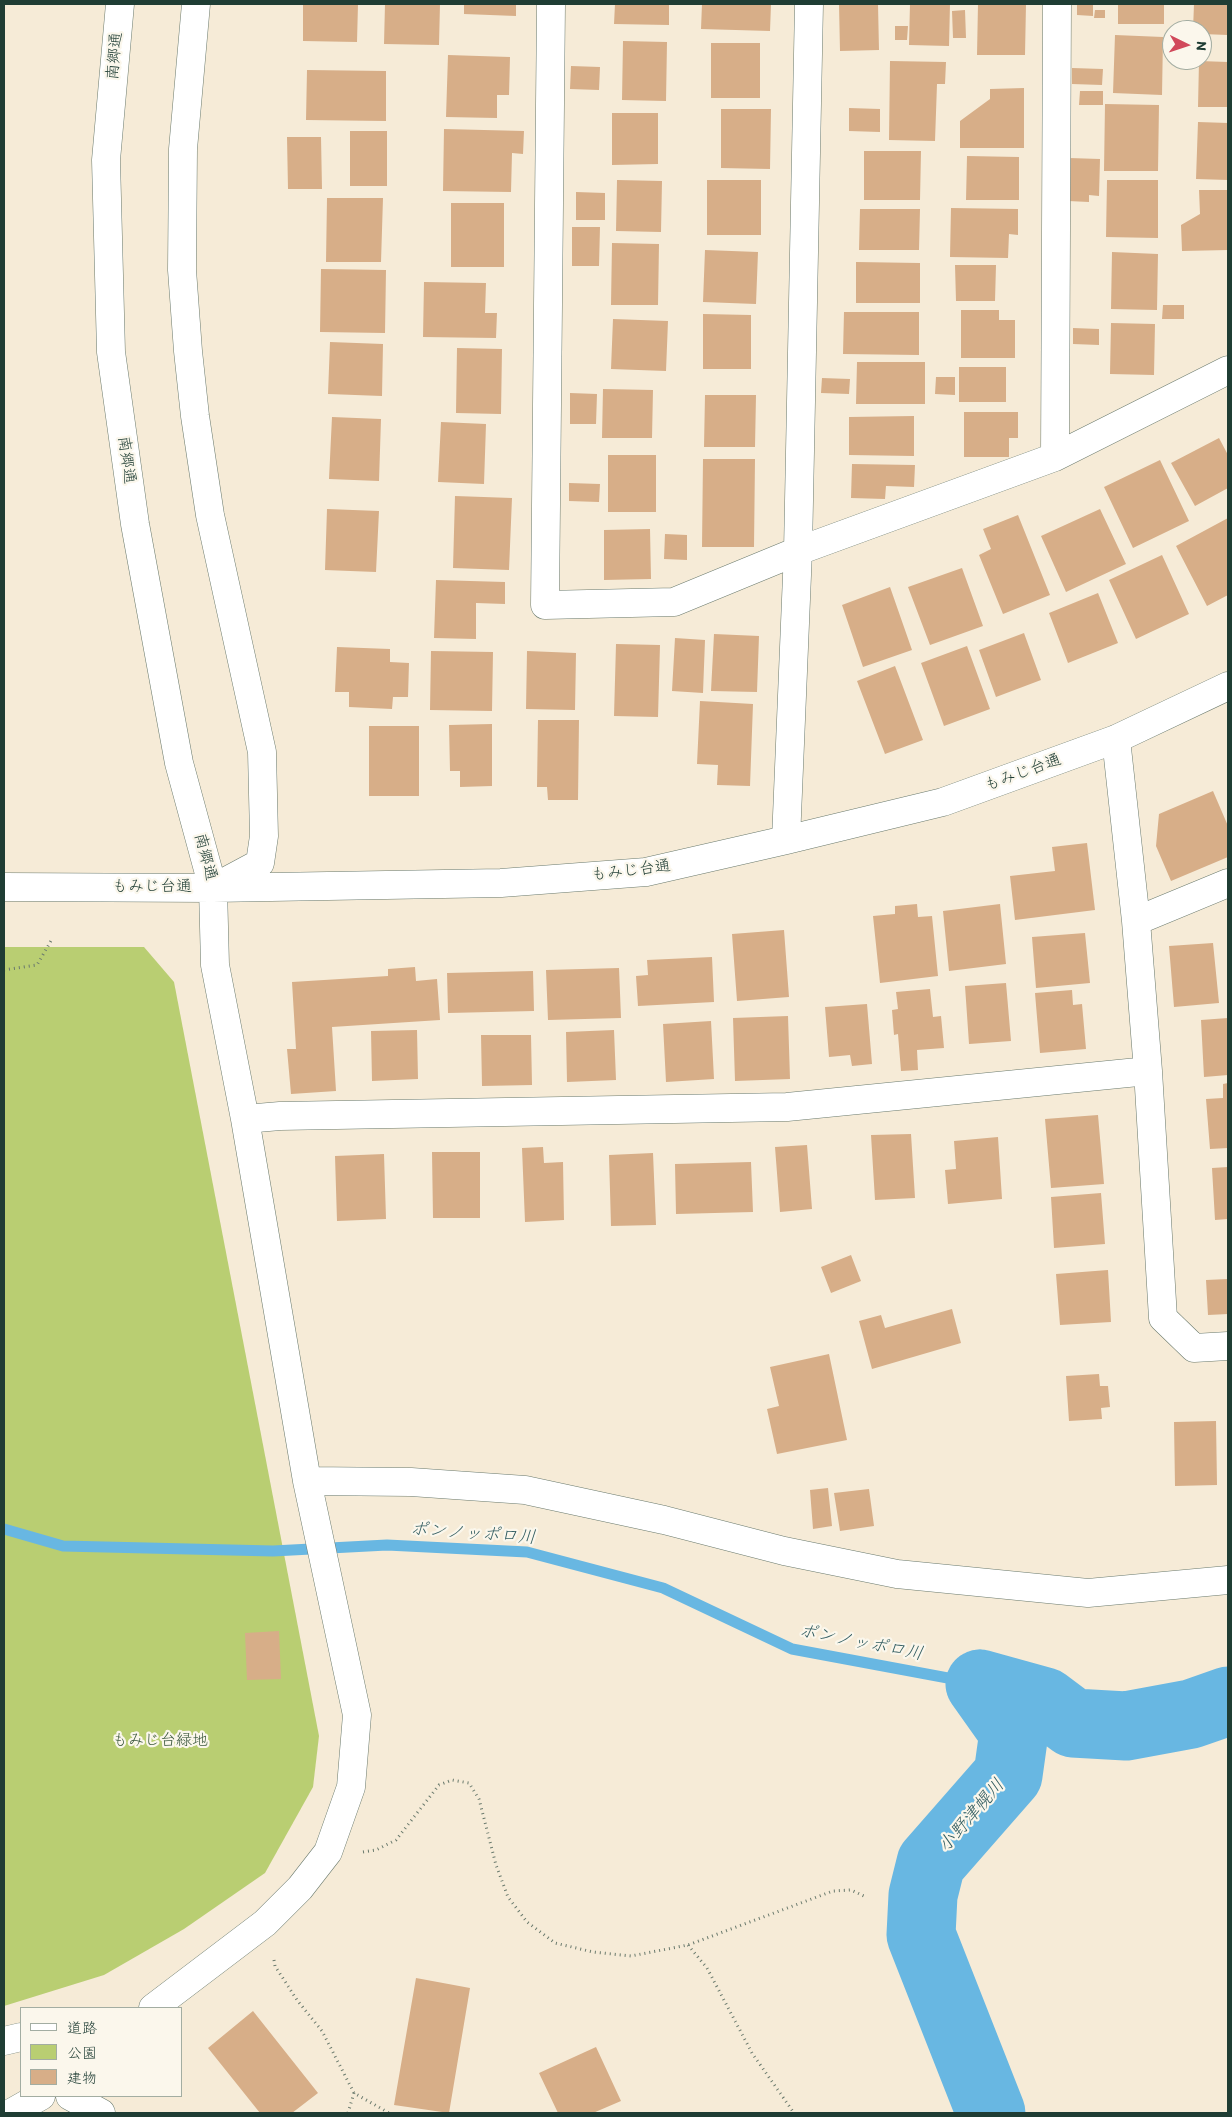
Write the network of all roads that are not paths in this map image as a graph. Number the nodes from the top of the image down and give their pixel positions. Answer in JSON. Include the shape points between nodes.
{"nodes":[{"id":1,"x":120,"y":4,"type":"edge"},
{"id":2,"x":196,"y":4,"type":"edge"},
{"id":3,"x":551,"y":4,"type":"edge"},
{"id":4,"x":809,"y":4,"type":"edge"},
{"id":5,"x":1057,"y":4,"type":"edge"},
{"id":6,"x":1228,"y":370,"type":"edge"},
{"id":7,"x":1055,"y":457,"type":"junction"},
{"id":8,"x":798,"y":551,"type":"junction"},
{"id":9,"x":1228,"y":686,"type":"edge"},
{"id":10,"x":1116,"y":739,"type":"junction"},
{"id":11,"x":786,"y":840,"type":"junction"},
{"id":12,"x":1228,"y":882,"type":"edge"},
{"id":13,"x":4,"y":887,"type":"edge"},
{"id":14,"x":213,"y":888,"type":"junction"},
{"id":15,"x":1136,"y":921,"type":"junction"},
{"id":16,"x":1148,"y":1071,"type":"junction"},
{"id":17,"x":245,"y":1119,"type":"junction"},
{"id":18,"x":1228,"y":1346,"type":"edge"},
{"id":19,"x":307,"y":1481,"type":"junction"},
{"id":20,"x":1228,"y":1580,"type":"edge"},
{"id":21,"x":150,"y":2006,"type":"edge"},
{"id":22,"x":20,"y":2037,"type":"edge"},
{"id":23,"x":4,"y":2041,"type":"edge"},
{"id":24,"x":39,"y":2097,"type":"edge"},
{"id":25,"x":72,"y":2097,"type":"edge"},
{"id":26,"x":11,"y":2113,"type":"edge"},
{"id":27,"x":101,"y":2113,"type":"edge"}],
"edges":[{"from":1,"to":14,"type":"street","name":"南郷通","via":[[106,160],[111,352],[135,524],[179,763]]},
{"from":2,"to":14,"type":"street","name":"南郷通","via":[[183,148],[182,270],[188,351],[210,515],[262,752],[264,836],[260,863]]},
{"from":3,"to":8,"type":"street","via":[[545,606],[674,602]]},
{"from":4,"to":8,"type":"street"},
{"from":5,"to":7,"type":"street"},
{"from":6,"to":7,"type":"street"},
{"from":7,"to":8,"type":"street"},
{"from":8,"to":11,"type":"street"},
{"from":9,"to":10,"type":"street","name":"もみじ台通"},
{"from":10,"to":11,"type":"street","name":"もみじ台通","via":[[943,802]]},
{"from":10,"to":15,"type":"street"},
{"from":11,"to":14,"type":"street","name":"もみじ台通","via":[[646,872],[501,883]]},
{"from":12,"to":15,"type":"street"},
{"from":13,"to":14,"type":"street","name":"もみじ台通"},
{"from":14,"to":17,"type":"street","via":[[214,965]]},
{"from":15,"to":16,"type":"street"},
{"from":16,"to":17,"type":"street","via":[[787,1107]]},
{"from":16,"to":18,"type":"street","via":[[1163,1318],[1194,1348]]},
{"from":17,"to":19,"type":"street"},
{"from":19,"to":20,"type":"street","via":[[411,1482],[525,1490],[897,1574],[1088,1594]]},
{"from":19,"to":21,"type":"street","via":[[357,1716],[352,1787],[328,1852],[300,1888],[265,1923]]},
{"from":22,"to":23,"type":"street"},
{"from":24,"to":26,"type":"street"},
{"from":25,"to":27,"type":"street"}]}
